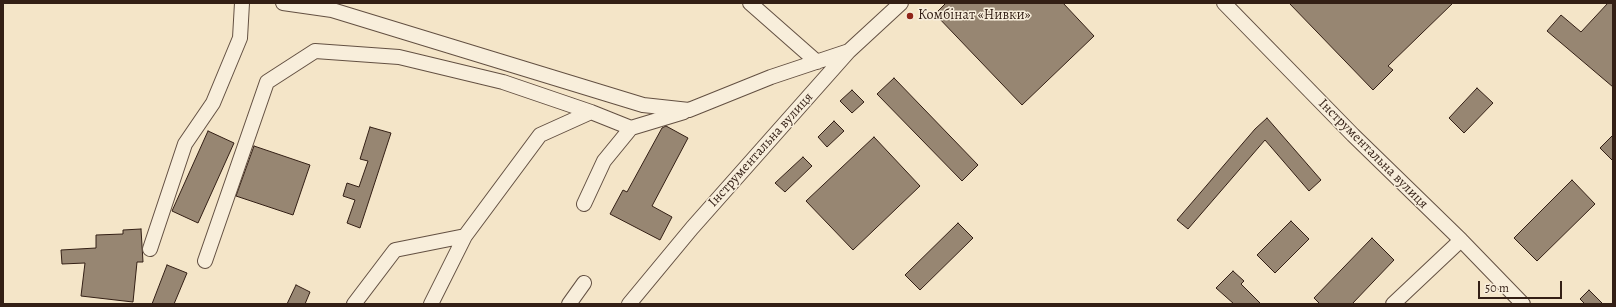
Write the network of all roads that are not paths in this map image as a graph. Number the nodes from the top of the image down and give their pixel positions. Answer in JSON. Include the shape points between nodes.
{"nodes":[{"id":1,"x":242,"y":3,"type":"edge"},
{"id":2,"x":283,"y":3,"type":"edge"},
{"id":3,"x":750,"y":3,"type":"edge"},
{"id":4,"x":901,"y":3,"type":"edge"},
{"id":5,"x":1224,"y":3,"type":"edge"},
{"id":6,"x":849,"y":51,"type":"junction"},
{"id":7,"x":817,"y":62,"type":"junction"},
{"id":8,"x":689,"y":110,"type":"junction"},
{"id":9,"x":591,"y":112,"type":"junction"},
{"id":10,"x":631,"y":128,"type":"junction"},
{"id":11,"x":584,"y":204,"type":"dead end"},
{"id":12,"x":465,"y":236,"type":"junction"},
{"id":13,"x":1461,"y":240,"type":"junction"},
{"id":14,"x":150,"y":249,"type":"dead end"},
{"id":15,"x":205,"y":261,"type":"dead end"},
{"id":16,"x":584,"y":283,"type":"dead end"},
{"id":17,"x":354,"y":304,"type":"edge"},
{"id":18,"x":432,"y":304,"type":"edge"},
{"id":19,"x":569,"y":304,"type":"edge"},
{"id":20,"x":629,"y":304,"type":"edge"},
{"id":21,"x":1393,"y":304,"type":"edge"},
{"id":22,"x":1523,"y":304,"type":"edge"}],
"edges":[{"from":1,"to":14,"type":"street","via":[[240,38],[213,103],[186,144]]},
{"from":2,"to":8,"type":"street","via":[[332,10],[643,105]]},
{"from":3,"to":7,"type":"street"},
{"from":4,"to":6,"type":"street","name":"Інструментальна вулиця"},
{"from":5,"to":13,"type":"street","name":"Інструментальна вулиця","via":[[1352,135]]},
{"from":6,"to":7,"type":"street"},
{"from":6,"to":20,"type":"street","name":"Інструментальна вулиця","via":[[692,228]]},
{"from":7,"to":8,"type":"street","via":[[771,77]]},
{"from":8,"to":10,"type":"street"},
{"from":9,"to":10,"type":"street"},
{"from":9,"to":12,"type":"street","via":[[540,135]]},
{"from":9,"to":15,"type":"street","via":[[503,82],[399,56],[315,51],[267,82]]},
{"from":10,"to":11,"type":"street","via":[[604,161]]},
{"from":12,"to":17,"type":"street","via":[[395,250]]},
{"from":12,"to":18,"type":"street"},
{"from":13,"to":21,"type":"street"},
{"from":13,"to":22,"type":"street","name":"Інструментальна вулиця"},
{"from":16,"to":19,"type":"street"}]}
